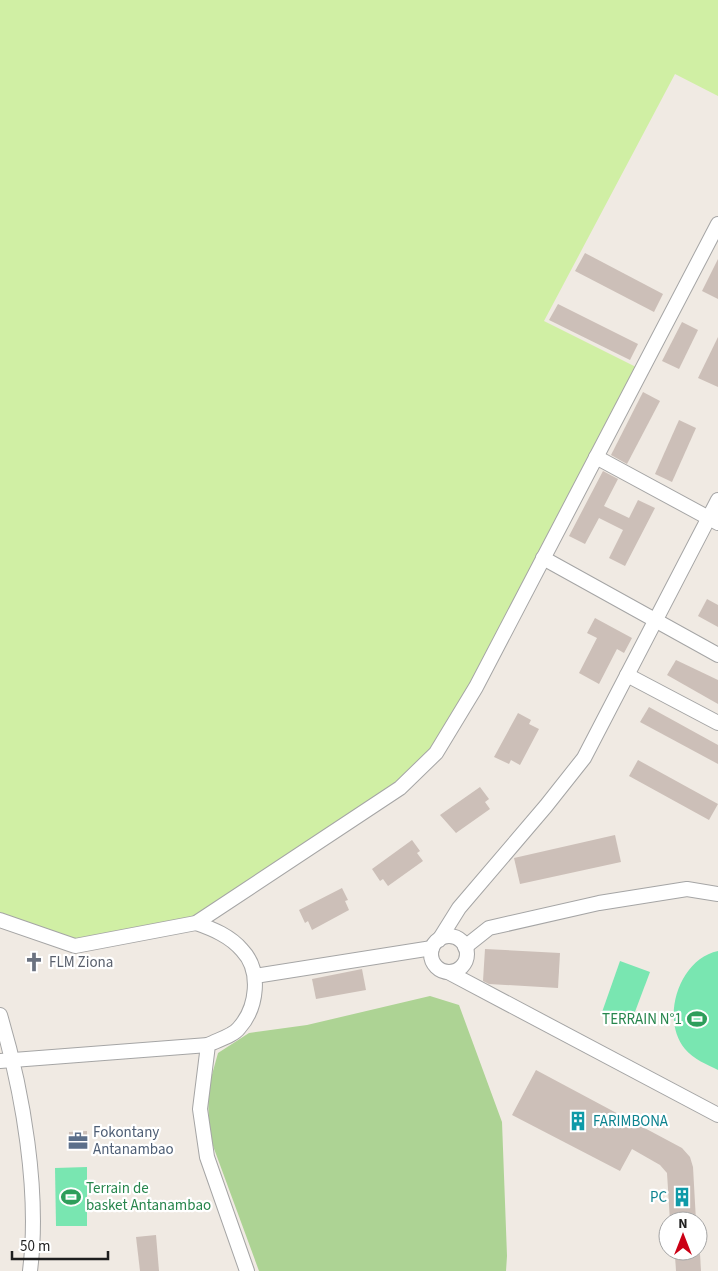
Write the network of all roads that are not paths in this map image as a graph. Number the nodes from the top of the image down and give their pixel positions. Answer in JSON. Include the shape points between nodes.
{"nodes":[{"id":1,"x":718,"y":224,"type":"edge"},
{"id":2,"x":596,"y":457,"type":"junction"},
{"id":3,"x":718,"y":500,"type":"edge"},
{"id":4,"x":713,"y":520,"type":"edge"},
{"id":5,"x":544,"y":558,"type":"junction"},
{"id":6,"x":654,"y":622,"type":"junction"},
{"id":7,"x":718,"y":655,"type":"edge"},
{"id":8,"x":627,"y":675,"type":"junction"},
{"id":9,"x":718,"y":722,"type":"edge"},
{"id":10,"x":718,"y":894,"type":"edge"},
{"id":11,"x":0,"y":920,"type":"edge"},
{"id":12,"x":196,"y":923,"type":"junction"},
{"id":13,"x":436,"y":944,"type":"junction"},
{"id":14,"x":465,"y":947,"type":"junction"},
{"id":15,"x":448,"y":972,"type":"junction"},
{"id":16,"x":255,"y":976,"type":"junction"},
{"id":17,"x":0,"y":1015,"type":"edge"},
{"id":18,"x":208,"y":1045,"type":"junction"},
{"id":19,"x":7,"y":1060,"type":"edge"},
{"id":20,"x":718,"y":1116,"type":"edge"},
{"id":21,"x":30,"y":1271,"type":"edge"},
{"id":22,"x":247,"y":1271,"type":"edge"}],
"edges":[{"from":1,"to":2,"type":"street"},
{"from":2,"to":4,"type":"street"},
{"from":2,"to":5,"type":"street"},
{"from":3,"to":4,"type":"street"},
{"from":4,"to":6,"type":"street"},
{"from":5,"to":6,"type":"street"},
{"from":5,"to":12,"type":"street","via":[[476,687],[436,753],[400,788]]},
{"from":6,"to":7,"type":"street"},
{"from":6,"to":8,"type":"street"},
{"from":8,"to":9,"type":"street"},
{"from":8,"to":13,"type":"street","via":[[584,758],[459,908]]},
{"from":10,"to":14,"type":"street","via":[[687,889],[599,902],[489,928]]},
{"from":11,"to":12,"type":"street","via":[[75,946]]},
{"from":12,"to":16,"type":"street","via":[[221,932],[244,951]]},
{"from":13,"to":14,"type":"street","via":[[445,937],[457,939]]},
{"from":13,"to":15,"type":"street","via":[[434,964]]},
{"from":13,"to":16,"type":"street"},
{"from":14,"to":15,"type":"street","via":[[464,965]]},
{"from":15,"to":20,"type":"street"},
{"from":16,"to":18,"type":"street","via":[[254,1002],[238,1029]]},
{"from":17,"to":19,"type":"street"},
{"from":18,"to":19,"type":"street"},
{"from":18,"to":22,"type":"street","via":[[200,1109],[207,1157]]},
{"from":19,"to":21,"type":"street","via":[[31,1190],[34,1241]]}]}
